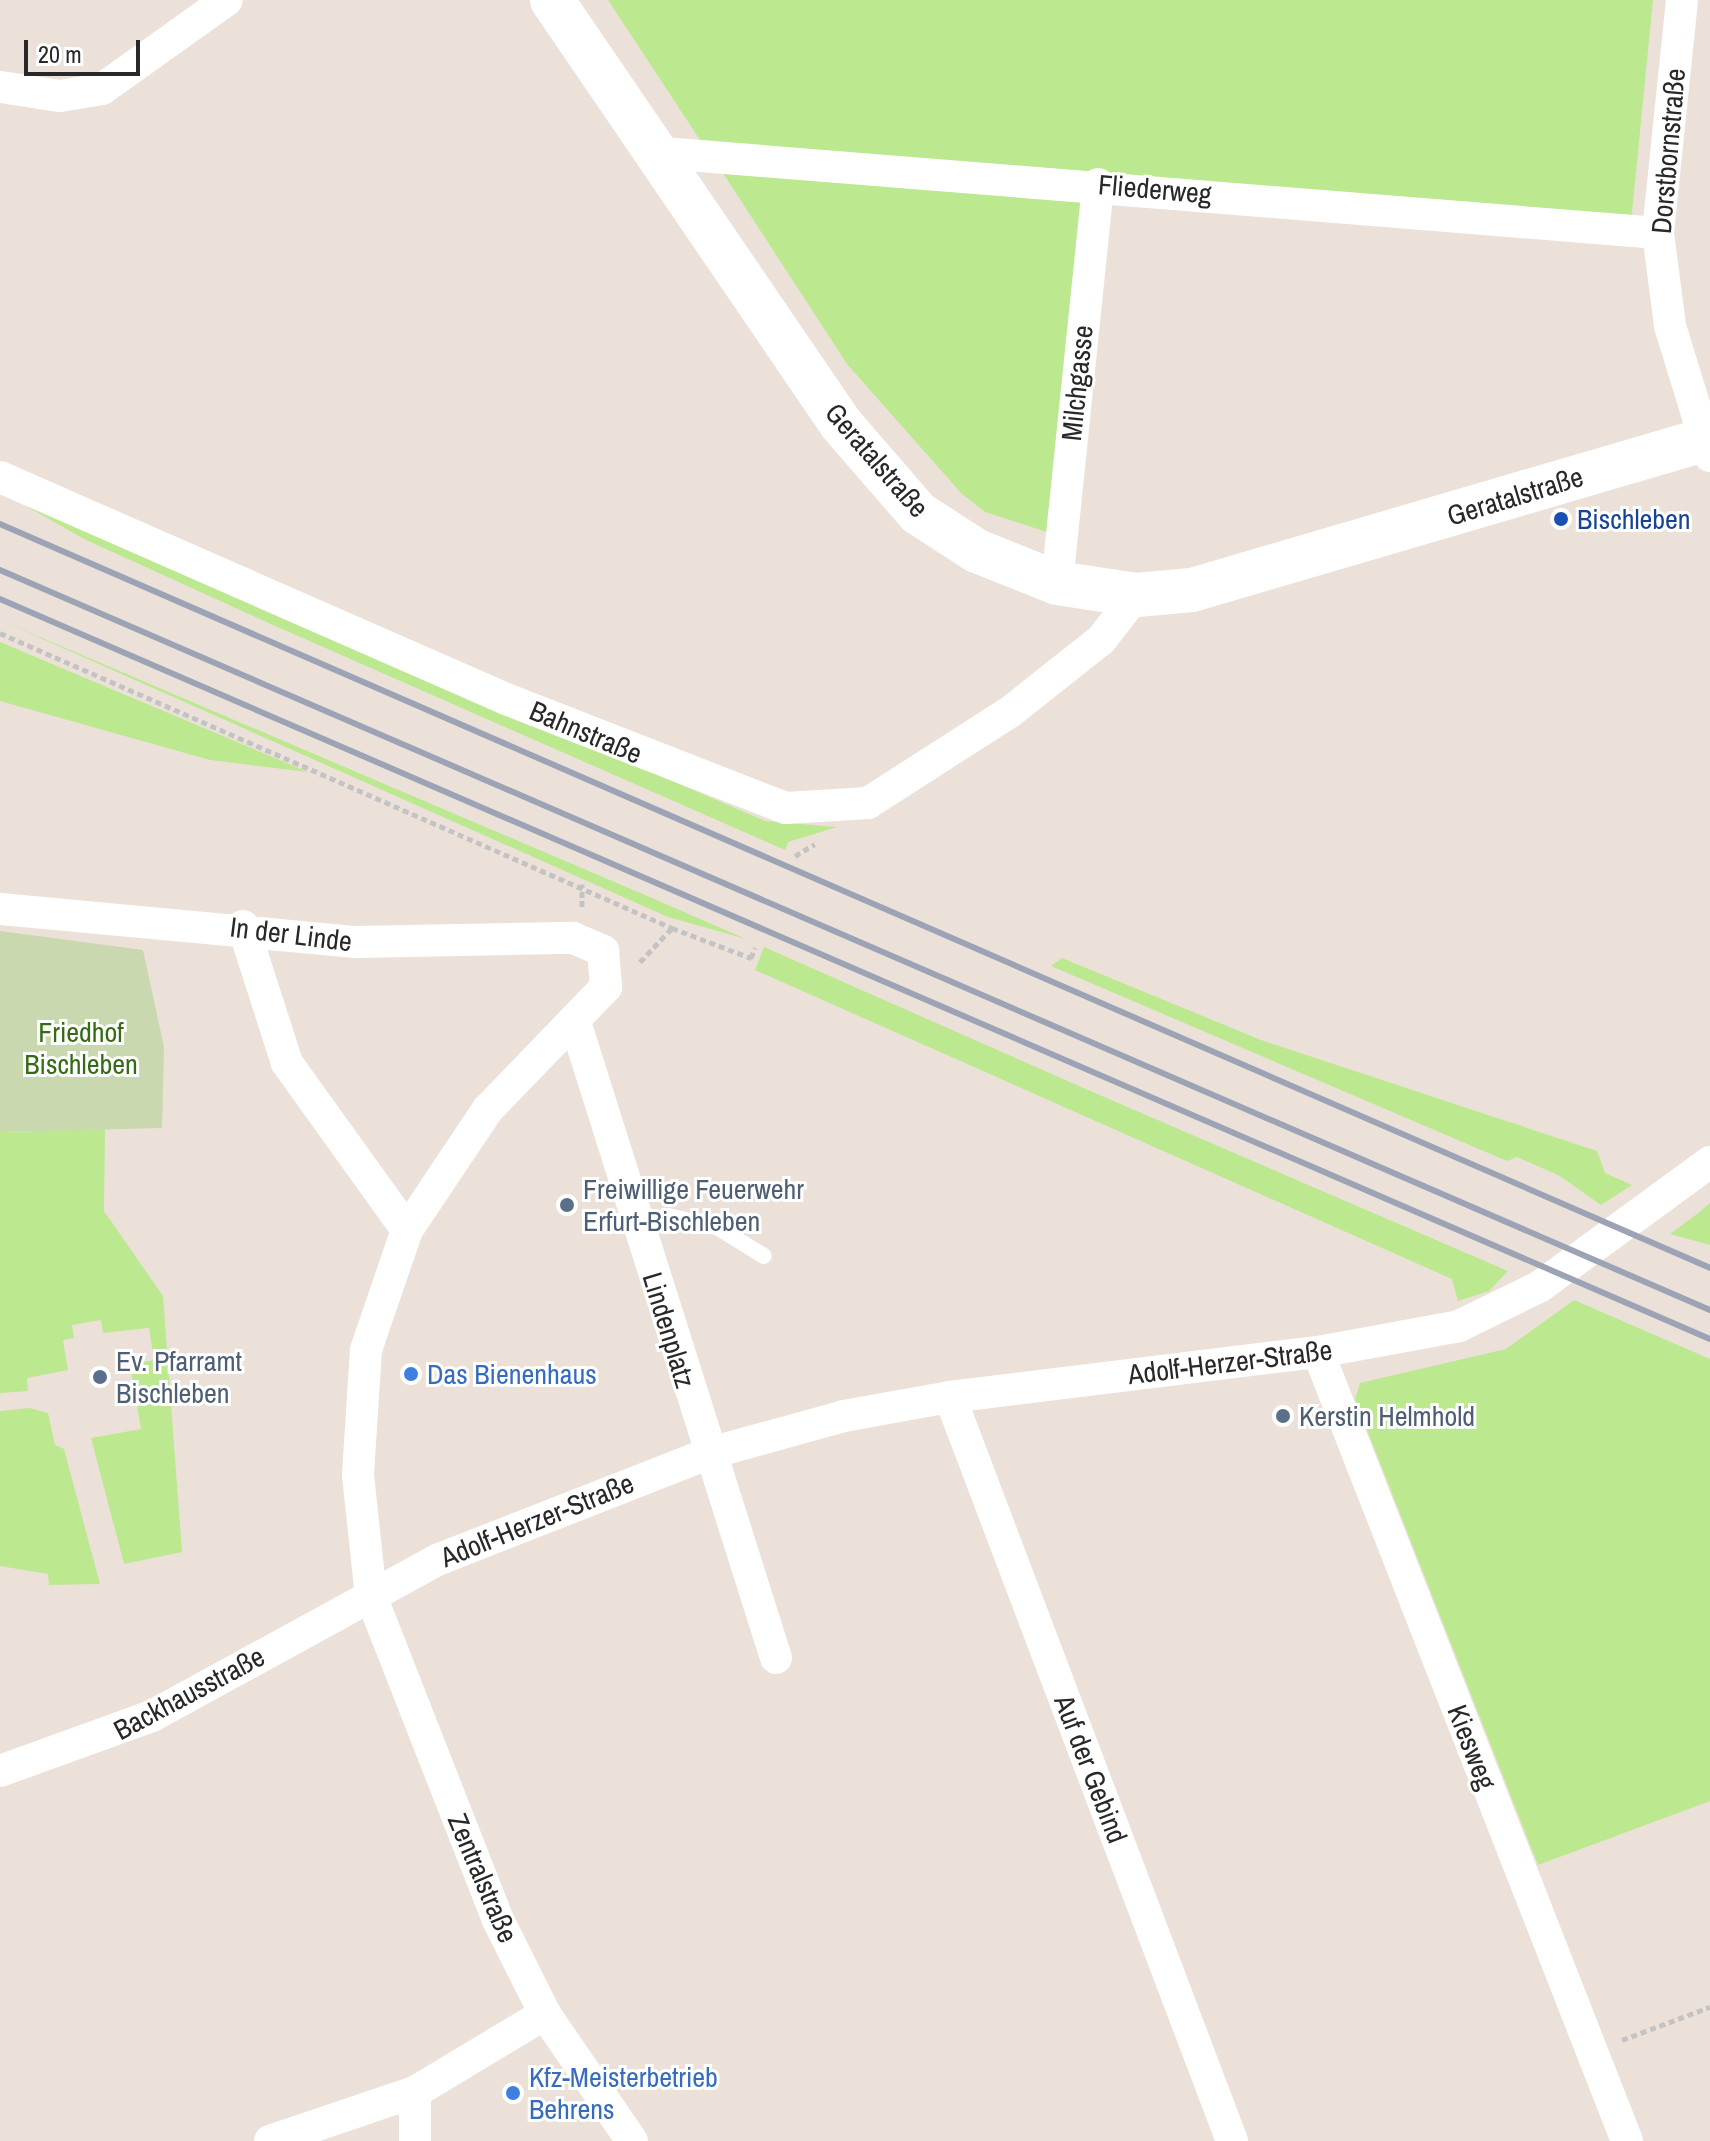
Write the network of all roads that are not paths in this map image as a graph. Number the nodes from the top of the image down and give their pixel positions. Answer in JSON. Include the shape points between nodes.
{"nodes":[{"id":1,"x":227,"y":0,"type":"edge"},
{"id":2,"x":552,"y":0,"type":"edge"},
{"id":3,"x":1682,"y":0,"type":"edge"},
{"id":4,"x":1,"y":87,"type":"edge"},
{"id":5,"x":651,"y":152,"type":"junction"},
{"id":6,"x":1098,"y":184,"type":"junction"},
{"id":7,"x":1658,"y":233,"type":"junction"},
{"id":8,"x":1708,"y":445,"type":"edge"},
{"id":9,"x":0,"y":477,"type":"edge"},
{"id":10,"x":1057,"y":583,"type":"junction"},
{"id":11,"x":1136,"y":595,"type":"junction"},
{"id":12,"x":0,"y":909,"type":"edge"},
{"id":13,"x":243,"y":926,"type":"junction"},
{"id":14,"x":575,"y":1022,"type":"junction"},
{"id":15,"x":1710,"y":1162,"type":"edge"},
{"id":16,"x":637,"y":1224,"type":"junction"},
{"id":17,"x":407,"y":1230,"type":"junction"},
{"id":18,"x":764,"y":1256,"type":"dead end"},
{"id":19,"x":1318,"y":1352,"type":"junction"},
{"id":20,"x":950,"y":1397,"type":"junction"},
{"id":21,"x":707,"y":1454,"type":"junction"},
{"id":22,"x":371,"y":1596,"type":"junction"},
{"id":23,"x":776,"y":1658,"type":"dead end"},
{"id":24,"x":0,"y":1771,"type":"edge"},
{"id":25,"x":545,"y":2014,"type":"junction"},
{"id":26,"x":415,"y":2092,"type":"junction"},
{"id":27,"x":270,"y":2141,"type":"edge"},
{"id":28,"x":415,"y":2141,"type":"edge"},
{"id":29,"x":632,"y":2141,"type":"edge"},
{"id":30,"x":1232,"y":2141,"type":"edge"},
{"id":31,"x":1627,"y":2141,"type":"edge"}],
"edges":[{"from":1,"to":4,"type":"street","via":[[102,89],[60,96]]},
{"from":2,"to":5,"type":"street","name":"Geratalstraße"},
{"from":3,"to":7,"type":"street","name":"Dorstbornstraße"},
{"from":5,"to":6,"type":"street","name":"Fliederweg"},
{"from":5,"to":10,"type":"street","name":"Geratalstraße","via":[[841,424],[918,513],[977,551]]},
{"from":6,"to":7,"type":"street","name":"Fliederweg"},
{"from":6,"to":10,"type":"street","name":"Milchgasse"},
{"from":7,"to":8,"type":"street","name":"Dorstbornstraße","via":[[1670,326]]},
{"from":8,"to":11,"type":"street","name":"Geratalstraße","via":[[1265,574]]},
{"from":9,"to":11,"type":"street","name":"Bahnstraße","via":[[506,699],[786,808],[868,803],[1021,703],[1101,640]]},
{"from":10,"to":11,"type":"street","name":"Geratalstraße"},
{"from":12,"to":13,"type":"street","name":"In der Linde"},
{"from":13,"to":14,"type":"street","name":"In der Linde","via":[[397,944],[582,939],[603,951],[608,980]]},
{"from":13,"to":17,"type":"street","via":[[287,1063]]},
{"from":14,"to":16,"type":"street","name":"Lindenplatz"},
{"from":14,"to":17,"type":"street","via":[[488,1109]]},
{"from":15,"to":19,"type":"street","name":"Adolf-Herzer-Straße","via":[[1551,1279],[1482,1315],[1420,1336]]},
{"from":16,"to":18,"type":"lane","via":[[668,1216],[717,1227]]},
{"from":16,"to":21,"type":"street","name":"Lindenplatz"},
{"from":17,"to":22,"type":"street","via":[[376,1307],[359,1409],[361,1530]]},
{"from":19,"to":20,"type":"street","name":"Adolf-Herzer-Straße"},
{"from":19,"to":31,"type":"street","name":"Kiesweg"},
{"from":20,"to":21,"type":"street","name":"Adolf-Herzer-Straße","via":[[844,1416]]},
{"from":20,"to":30,"type":"street","name":"Auf der Gebind"},
{"from":21,"to":22,"type":"street","name":"Adolf-Herzer-Straße","via":[[558,1507]]},
{"from":21,"to":23,"type":"street"},
{"from":22,"to":24,"type":"street","name":"Backhausstraße","via":[[152,1716]]},
{"from":22,"to":25,"type":"street","name":"Zentralstraße","via":[[493,1906]]},
{"from":25,"to":26,"type":"street"},
{"from":25,"to":29,"type":"street","name":"Zentralstraße"},
{"from":26,"to":27,"type":"street"},
{"from":26,"to":28,"type":"street"}]}
